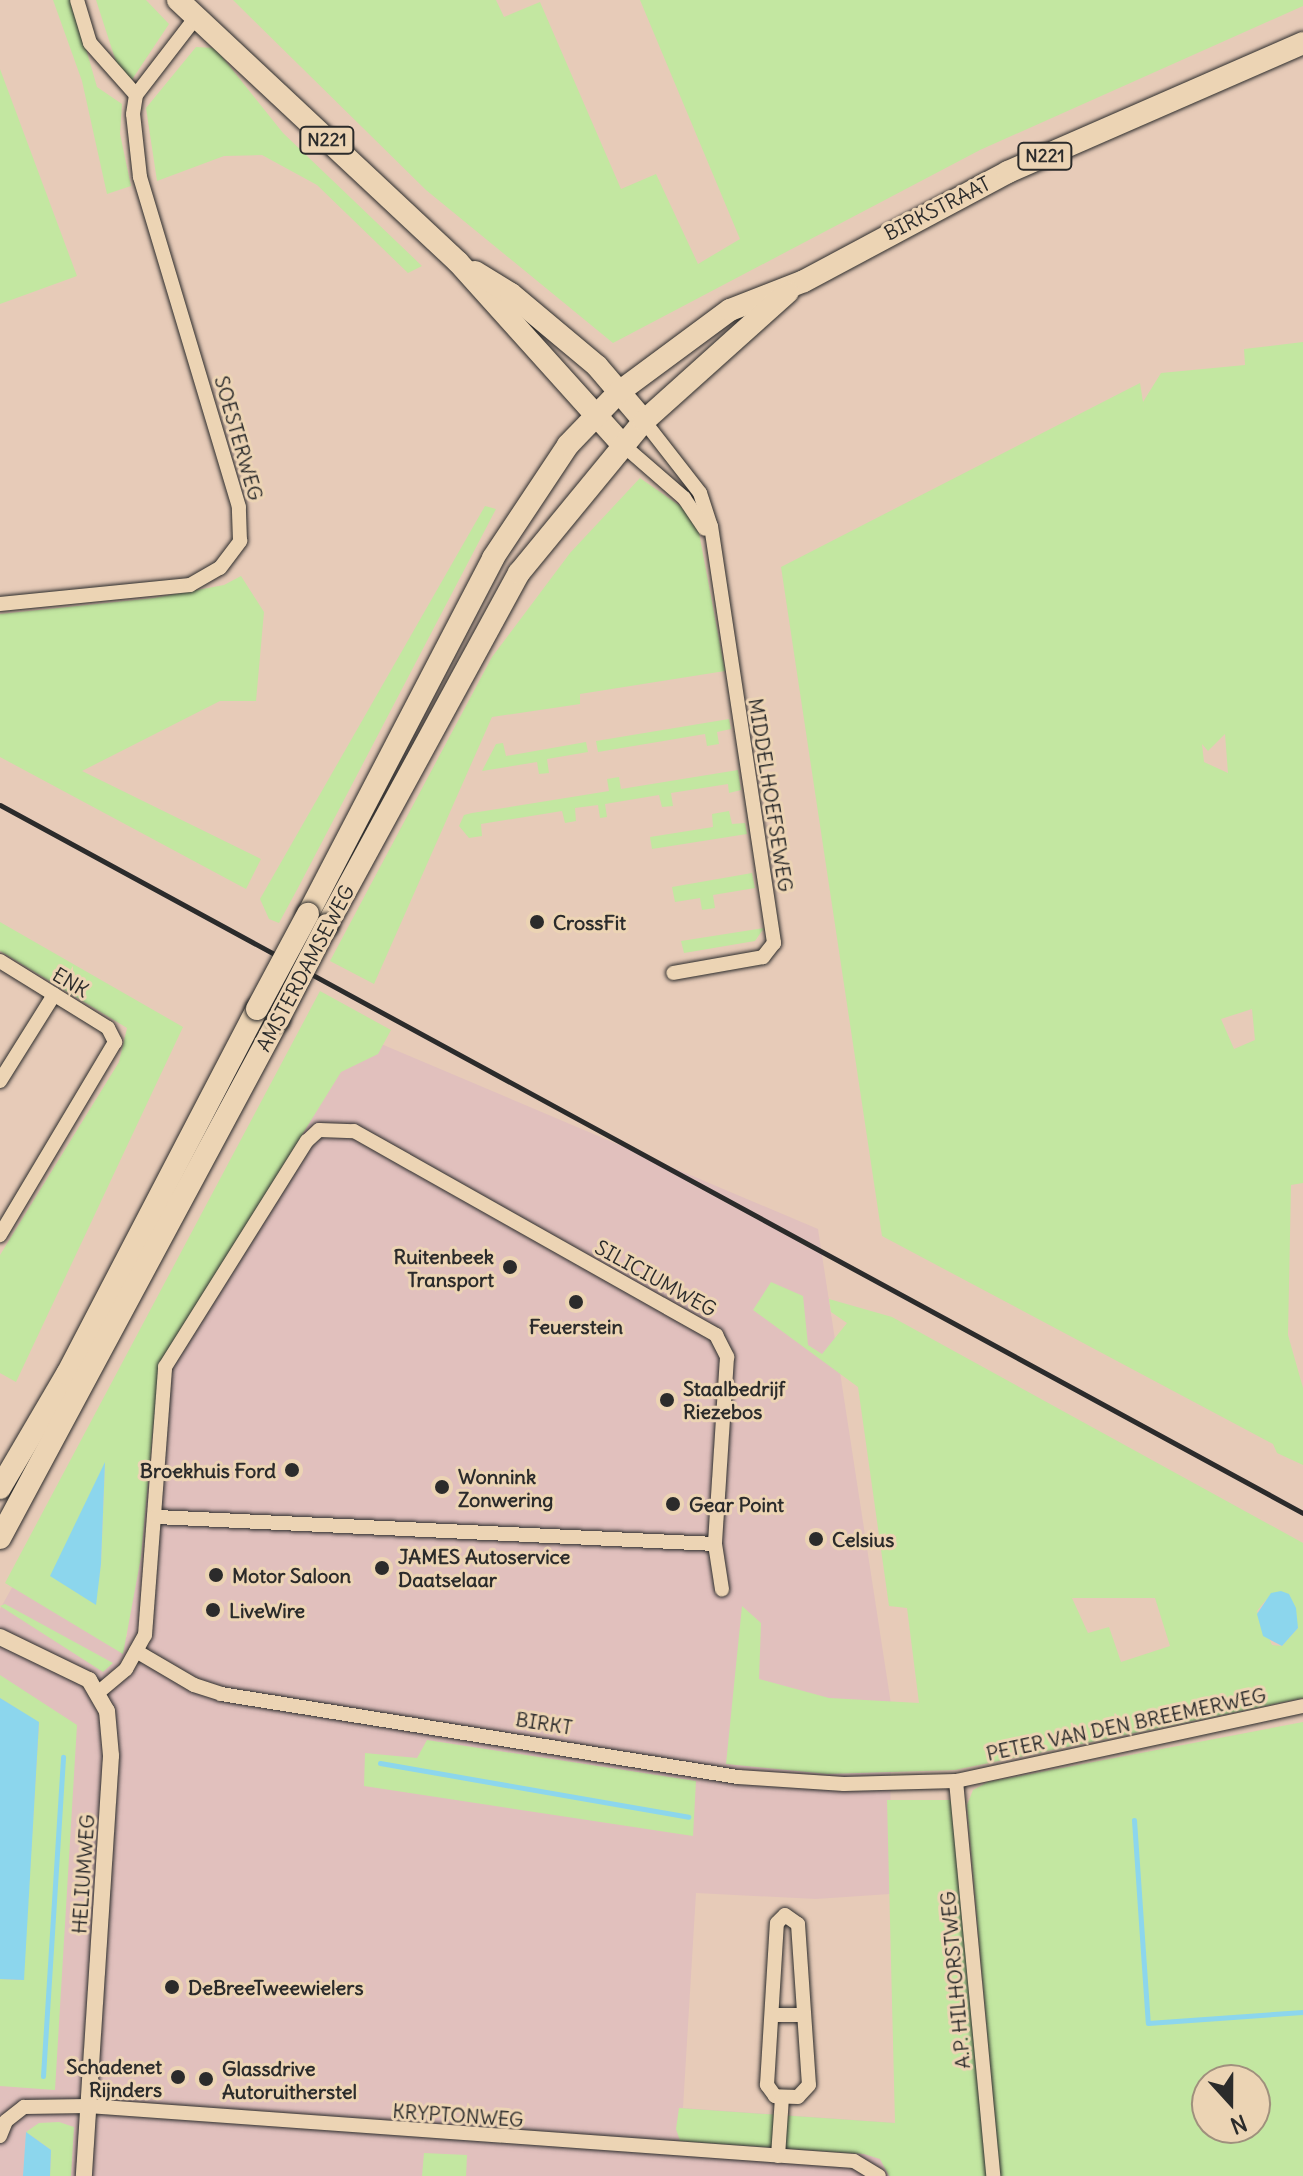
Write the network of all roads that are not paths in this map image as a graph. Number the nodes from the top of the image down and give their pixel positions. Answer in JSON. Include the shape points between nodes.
{"nodes":[{"id":1,"x":77,"y":0,"type":"edge"},
{"id":2,"x":178,"y":0,"type":"edge"},
{"id":3,"x":196,"y":17,"type":"junction"},
{"id":4,"x":1303,"y":43,"type":"edge"},
{"id":5,"x":136,"y":95,"type":"junction"},
{"id":6,"x":458,"y":262,"type":"junction"},
{"id":7,"x":796,"y":285,"type":"junction"},
{"id":8,"x":619,"y":392,"type":"junction"},
{"id":9,"x":595,"y":416,"type":"junction"},
{"id":10,"x":644,"y":421,"type":"junction"},
{"id":11,"x":623,"y":445,"type":"junction"},
{"id":12,"x":712,"y":545,"type":"junction"},
{"id":13,"x":0,"y":604,"type":"edge"},
{"id":14,"x":317,"y":919,"type":"junction"},
{"id":15,"x":0,"y":961,"type":"edge"},
{"id":16,"x":673,"y":973,"type":"dead end"},
{"id":17,"x":54,"y":995,"type":"junction"},
{"id":18,"x":0,"y":1081,"type":"edge"},
{"id":19,"x":0,"y":1235,"type":"edge"},
{"id":20,"x":0,"y":1488,"type":"edge"},
{"id":21,"x":156,"y":1517,"type":"junction"},
{"id":22,"x":0,"y":1538,"type":"edge"},
{"id":23,"x":715,"y":1544,"type":"junction"},
{"id":24,"x":722,"y":1589,"type":"dead end"},
{"id":25,"x":0,"y":1637,"type":"edge"},
{"id":26,"x":136,"y":1651,"type":"junction"},
{"id":27,"x":100,"y":1691,"type":"junction"},
{"id":28,"x":1303,"y":1706,"type":"edge"},
{"id":29,"x":956,"y":1781,"type":"junction"},
{"id":30,"x":772,"y":2015,"type":"junction"},
{"id":31,"x":804,"y":2015,"type":"junction"},
{"id":32,"x":782,"y":2097,"type":"junction"},
{"id":33,"x":88,"y":2106,"type":"junction"},
{"id":34,"x":0,"y":2136,"type":"edge"},
{"id":35,"x":778,"y":2156,"type":"junction"},
{"id":36,"x":878,"y":2174,"type":"edge"},
{"id":37,"x":84,"y":2176,"type":"edge"},
{"id":38,"x":993,"y":2176,"type":"edge"}],
"edges":[{"from":1,"to":5,"type":"street","via":[[90,43]]},
{"from":2,"to":3,"type":"main road","number":"N221"},
{"from":3,"to":5,"type":"street"},
{"from":3,"to":6,"type":"main road","number":"N221"},
{"from":4,"to":7,"type":"main road","name":"BIRKSTRAAT","number":"N221","via":[[944,202]]},
{"from":5,"to":13,"type":"street","name":"SOESTERWEG","via":[[140,177],[239,507],[240,541],[220,568],[190,585]]},
{"from":6,"to":8,"type":"main road","number":"N221","via":[[511,294]]},
{"from":6,"to":9,"type":"main road","number":"N221"},
{"from":7,"to":8,"type":"main road","name":"BIRKSTRAAT","number":"N221","via":[[730,310]]},
{"from":7,"to":10,"type":"main road","name":"BIRKSTRAAT","number":"N221"},
{"from":8,"to":9,"type":"main road","name":"AMSTERDAMSEWEG"},
{"from":8,"to":10,"type":"main road"},
{"from":9,"to":11,"type":"main road","number":"N221"},
{"from":9,"to":14,"type":"main road","name":"AMSTERDAMSEWEG","via":[[568,445],[493,558]]},
{"from":10,"to":11,"type":"main road","name":"AMSTERDAMSEWEG","number":"N221"},
{"from":10,"to":12,"type":"street","name":"MIDDELHOEFSEWEG","via":[[700,493]]},
{"from":11,"to":12,"type":"street","name":"MIDDELHOEFSEWEG","via":[[698,513]]},
{"from":11,"to":14,"type":"main road","name":"AMSTERDAMSEWEG","via":[[519,573]]},
{"from":12,"to":16,"type":"street","name":"MIDDELHOEFSEWEG","via":[[774,943],[763,957]]},
{"from":14,"to":20,"type":"main road","name":"AMSTERDAMSEWEG","bridge":true,"via":[[257,1009],[67,1374]]},
{"from":14,"to":22,"type":"main road","name":"AMSTERDAMSEWEG","bridge":true,"via":[[278,1020]]},
{"from":15,"to":17,"type":"street","name":"ENK"},
{"from":17,"to":18,"type":"street"},
{"from":17,"to":19,"type":"street","name":"ENK","via":[[108,1028],[115,1042]]},
{"from":21,"to":23,"type":"street"},
{"from":21,"to":23,"type":"street","name":"SILICIUMWEG","via":[[165,1367],[307,1141],[319,1130],[354,1131],[716,1335],[727,1357]]},
{"from":21,"to":26,"type":"street","name":"SILICIUMWEG","via":[[145,1635]]},
{"from":23,"to":24,"type":"street","name":"SILICIUMWEG"},
{"from":25,"to":27,"type":"street","via":[[89,1680]]},
{"from":26,"to":27,"type":"street","name":"SILICIUMWEG","via":[[126,1669]]},
{"from":26,"to":29,"type":"street","name":"BIRKT","via":[[194,1685],[221,1694],[738,1777],[844,1784]]},
{"from":27,"to":33,"type":"street","name":"HELIUMWEG","via":[[111,1756]]},
{"from":28,"to":29,"type":"street","name":"PETER VAN DEN BREEMERWEG"},
{"from":29,"to":38,"type":"street","name":"A.P. HILHORSTWEG"},
{"from":30,"to":31,"type":"street"},
{"from":30,"to":31,"type":"street","via":[[777,1923],[785,1915],[798,1924]]},
{"from":30,"to":32,"type":"street","via":[[767,2085],[769,2093]]},
{"from":31,"to":32,"type":"street","via":[[809,2085],[798,2097]]},
{"from":32,"to":35,"type":"street"},
{"from":33,"to":34,"type":"street","name":"KRYPTONWEG","via":[[24,2107],[6,2121]]},
{"from":33,"to":35,"type":"street","name":"KRYPTONWEG"},
{"from":33,"to":37,"type":"street","name":"HELIUMWEG"},
{"from":35,"to":36,"type":"street","name":"KRYPTONWEG","via":[[854,2161]]}]}
